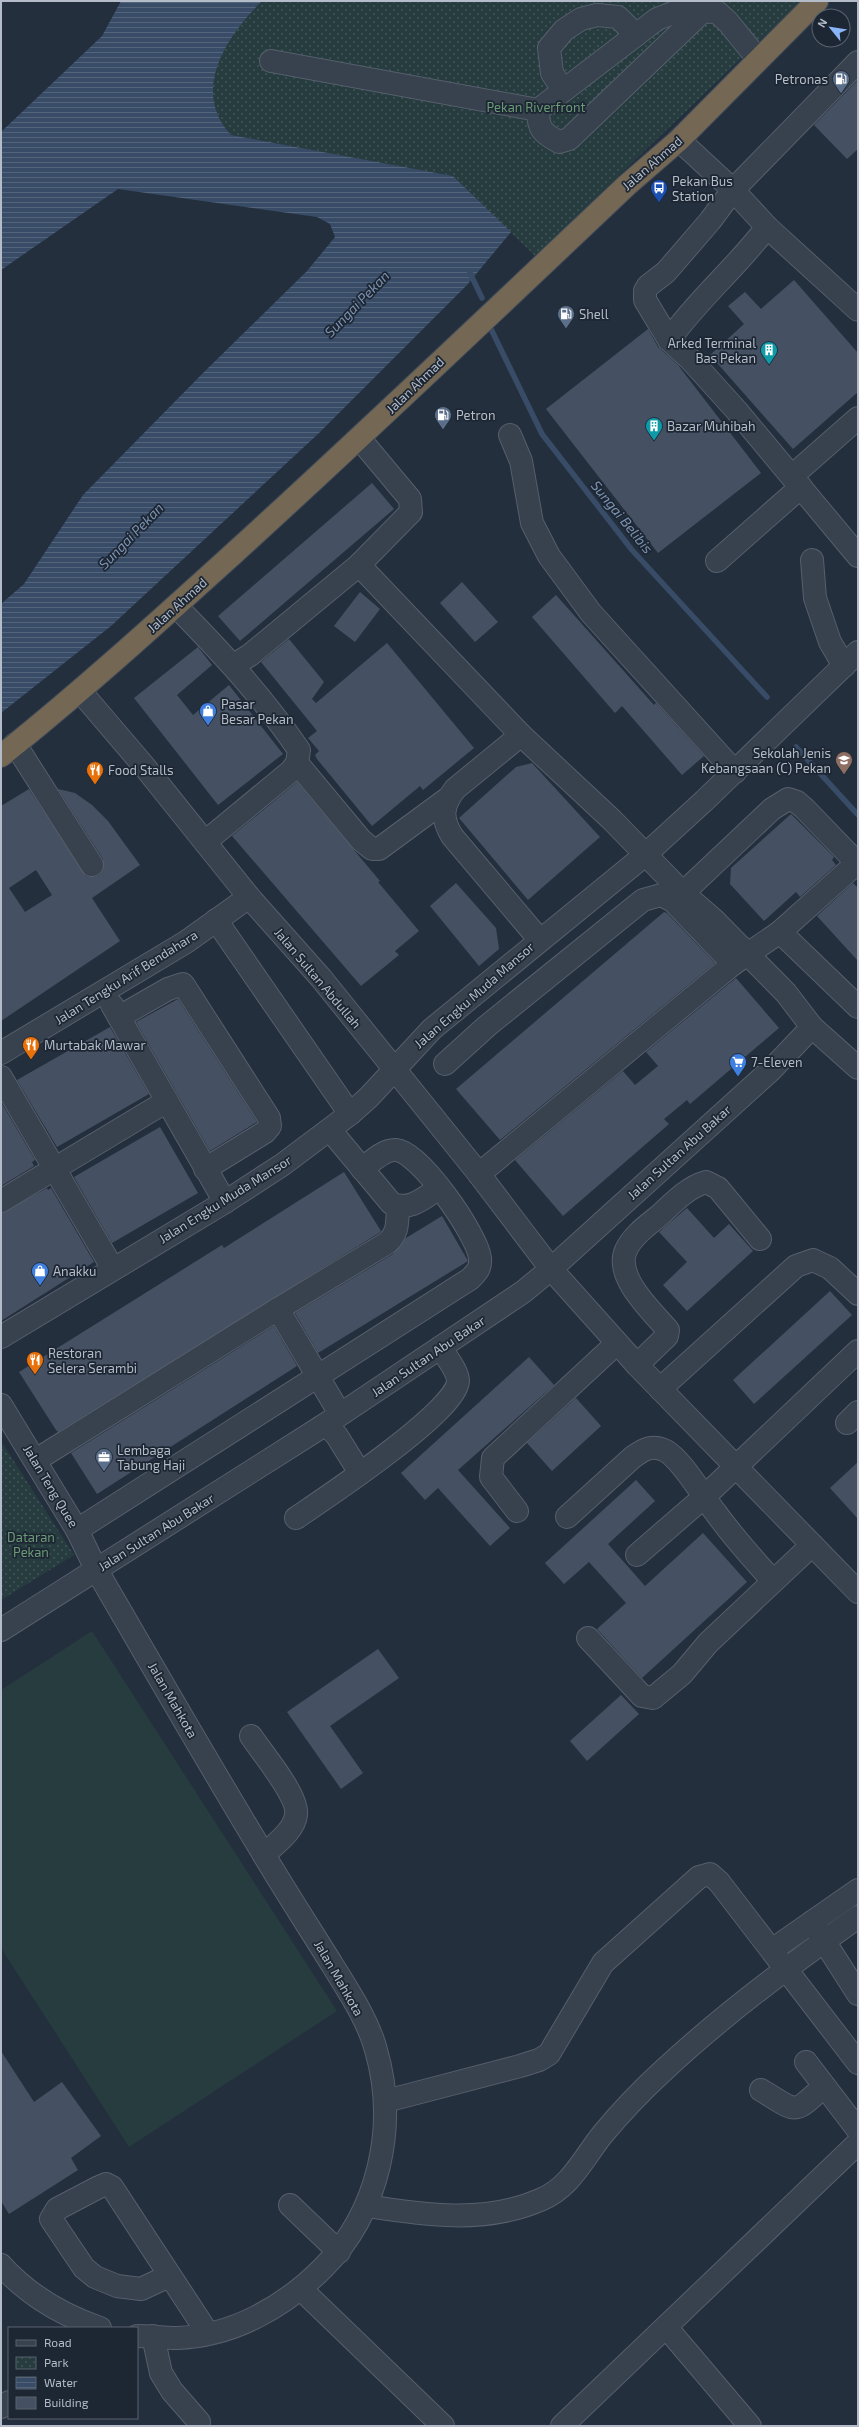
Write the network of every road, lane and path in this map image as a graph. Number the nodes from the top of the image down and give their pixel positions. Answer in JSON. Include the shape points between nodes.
{"nodes":[{"id":1,"x":817,"y":1,"type":"edge"},
{"id":2,"x":705,"y":6,"type":"edge"},
{"id":3,"x":636,"y":35,"type":"junction"},
{"id":4,"x":758,"y":59,"type":"junction"},
{"id":5,"x":271,"y":61,"type":"dead end"},
{"id":6,"x":858,"y":62,"type":"edge"},
{"id":7,"x":563,"y":90,"type":"junction"},
{"id":8,"x":538,"y":110,"type":"junction"},
{"id":9,"x":679,"y":140,"type":"junction"},
{"id":10,"x":733,"y":190,"type":"junction"},
{"id":11,"x":767,"y":228,"type":"junction"},
{"id":12,"x":858,"y":310,"type":"edge"},
{"id":13,"x":669,"y":340,"type":"junction"},
{"id":14,"x":858,"y":418,"type":"edge"},
{"id":15,"x":510,"y":435,"type":"dead end"},
{"id":16,"x":359,"y":438,"type":"junction"},
{"id":17,"x":797,"y":482,"type":"junction"},
{"id":18,"x":858,"y":556,"type":"edge"},
{"id":19,"x":812,"y":560,"type":"dead end"},
{"id":20,"x":716,"y":561,"type":"dead end"},
{"id":21,"x":359,"y":565,"type":"junction"},
{"id":22,"x":177,"y":607,"type":"junction"},
{"id":23,"x":852,"y":663,"type":"edge"},
{"id":24,"x":234,"y":665,"type":"junction"},
{"id":25,"x":80,"y":691,"type":"junction"},
{"id":26,"x":521,"y":735,"type":"junction"},
{"id":27,"x":8,"y":750,"type":"edge"},
{"id":28,"x":297,"y":763,"type":"junction"},
{"id":29,"x":735,"y":772,"type":"junction"},
{"id":30,"x":447,"y":799,"type":"junction"},
{"id":31,"x":205,"y":842,"type":"junction"},
{"id":32,"x":645,"y":855,"type":"junction"},
{"id":33,"x":858,"y":864,"type":"edge"},
{"id":34,"x":92,"y":865,"type":"dead end"},
{"id":35,"x":683,"y":893,"type":"junction"},
{"id":36,"x":249,"y":897,"type":"junction"},
{"id":37,"x":590,"y":900,"type":"junction"},
{"id":38,"x":216,"y":920,"type":"junction"},
{"id":39,"x":612,"y":925,"type":"junction"},
{"id":40,"x":780,"y":932,"type":"junction"},
{"id":41,"x":539,"y":940,"type":"junction"},
{"id":42,"x":740,"y":959,"type":"junction"},
{"id":43,"x":105,"y":992,"type":"junction"},
{"id":44,"x":465,"y":1001,"type":"junction"},
{"id":45,"x":858,"y":1007,"type":"edge"},
{"id":46,"x":119,"y":1017,"type":"junction"},
{"id":47,"x":487,"y":1026,"type":"junction"},
{"id":48,"x":812,"y":1027,"type":"junction"},
{"id":49,"x":1,"y":1053,"type":"edge"},
{"id":50,"x":444,"y":1064,"type":"dead end"},
{"id":51,"x":858,"y":1068,"type":"edge"},
{"id":52,"x":395,"y":1069,"type":"junction"},
{"id":53,"x":1,"y":1077,"type":"edge"},
{"id":54,"x":167,"y":1101,"type":"junction"},
{"id":55,"x":350,"y":1114,"type":"junction"},
{"id":56,"x":330,"y":1130,"type":"junction"},
{"id":57,"x":55,"y":1169,"type":"junction"},
{"id":58,"x":205,"y":1169,"type":"junction"},
{"id":59,"x":362,"y":1169,"type":"junction"},
{"id":60,"x":479,"y":1174,"type":"junction"},
{"id":61,"x":439,"y":1188,"type":"junction"},
{"id":62,"x":1,"y":1201,"type":"edge"},
{"id":63,"x":224,"y":1202,"type":"junction"},
{"id":64,"x":398,"y":1206,"type":"junction"},
{"id":65,"x":760,"y":1239,"type":"dead end"},
{"id":66,"x":113,"y":1269,"type":"junction"},
{"id":67,"x":551,"y":1269,"type":"junction"},
{"id":68,"x":858,"y":1294,"type":"edge"},
{"id":69,"x":278,"y":1309,"type":"junction"},
{"id":70,"x":1,"y":1337,"type":"edge"},
{"id":71,"x":616,"y":1344,"type":"junction"},
{"id":72,"x":441,"y":1348,"type":"junction"},
{"id":73,"x":858,"y":1351,"type":"edge"},
{"id":74,"x":637,"y":1365,"type":"junction"},
{"id":75,"x":319,"y":1378,"type":"junction"},
{"id":76,"x":660,"y":1389,"type":"junction"},
{"id":77,"x":1,"y":1405,"type":"edge"},
{"id":78,"x":333,"y":1419,"type":"junction"},
{"id":79,"x":36,"y":1460,"type":"junction"},
{"id":80,"x":736,"y":1466,"type":"junction"},
{"id":81,"x":360,"y":1473,"type":"junction"},
{"id":82,"x":704,"y":1497,"type":"junction"},
{"id":83,"x":517,"y":1511,"type":"dead end"},
{"id":84,"x":567,"y":1517,"type":"dead end"},
{"id":85,"x":296,"y":1518,"type":"dead end"},
{"id":86,"x":77,"y":1530,"type":"junction"},
{"id":87,"x":812,"y":1545,"type":"junction"},
{"id":88,"x":637,"y":1555,"type":"dead end"},
{"id":89,"x":96,"y":1569,"type":"junction"},
{"id":90,"x":773,"y":1581,"type":"junction"},
{"id":91,"x":858,"y":1592,"type":"edge"},
{"id":92,"x":1,"y":1630,"type":"edge"},
{"id":93,"x":588,"y":1638,"type":"dead end"},
{"id":94,"x":251,"y":1736,"type":"dead end"},
{"id":95,"x":264,"y":1855,"type":"junction"},
{"id":96,"x":858,"y":1890,"type":"edge"},
{"id":97,"x":858,"y":1917,"type":"edge"},
{"id":98,"x":812,"y":1922,"type":"junction"},
{"id":99,"x":824,"y":1941,"type":"junction"},
{"id":100,"x":772,"y":1950,"type":"junction"},
{"id":101,"x":786,"y":1968,"type":"junction"},
{"id":102,"x":858,"y":1994,"type":"edge"},
{"id":103,"x":806,"y":2062,"type":"dead end"},
{"id":104,"x":858,"y":2063,"type":"edge"},
{"id":105,"x":824,"y":2086,"type":"junction"},
{"id":106,"x":761,"y":2090,"type":"dead end"},
{"id":107,"x":386,"y":2102,"type":"junction"},
{"id":108,"x":858,"y":2130,"type":"edge"},
{"id":109,"x":858,"y":2143,"type":"edge"},
{"id":110,"x":290,"y":2205,"type":"dead end"},
{"id":111,"x":367,"y":2206,"type":"junction"},
{"id":112,"x":339,"y":2252,"type":"junction"},
{"id":113,"x":1,"y":2265,"type":"edge"},
{"id":114,"x":169,"y":2276,"type":"junction"},
{"id":115,"x":302,"y":2290,"type":"junction"},
{"id":116,"x":98,"y":2327,"type":"edge"},
{"id":117,"x":666,"y":2327,"type":"junction"},
{"id":118,"x":207,"y":2332,"type":"junction"},
{"id":119,"x":145,"y":2336,"type":"edge"},
{"id":120,"x":199,"y":2422,"type":"dead end"},
{"id":121,"x":443,"y":2426,"type":"edge"},
{"id":122,"x":562,"y":2426,"type":"edge"},
{"id":123,"x":750,"y":2426,"type":"edge"}],
"edges":[{"from":1,"to":4,"type":"highway","name":"Jalan Ahmad"},
{"from":2,"to":3,"type":"street","via":[[678,10],[657,19]]},
{"from":2,"to":4,"type":"street","via":[[728,22]]},
{"from":2,"to":8,"type":"street","via":[[569,139],[559,142],[547,136],[538,126]]},
{"from":3,"to":7,"type":"street"},
{"from":3,"to":7,"type":"street","via":[[618,17],[597,15],[581,19],[564,30],[549,48],[552,73]]},
{"from":4,"to":9,"type":"highway","name":"Jalan Ahmad"},
{"from":5,"to":8,"type":"street"},
{"from":6,"to":10,"type":"street"},
{"from":7,"to":8,"type":"street"},
{"from":9,"to":10,"type":"street"},
{"from":9,"to":16,"type":"highway","name":"Jalan Ahmad","via":[[627,185]]},
{"from":10,"to":11,"type":"street"},
{"from":10,"to":13,"type":"street","via":[[666,272],[645,291],[645,300]]},
{"from":11,"to":12,"type":"street"},
{"from":11,"to":13,"type":"street"},
{"from":13,"to":17,"type":"street","via":[[690,359],[737,411]]},
{"from":14,"to":17,"type":"street"},
{"from":15,"to":29,"type":"street","via":[[521,461],[532,523],[549,556],[591,613]]},
{"from":16,"to":21,"type":"street","via":[[410,499],[411,512]]},
{"from":16,"to":22,"type":"highway","name":"Jalan Ahmad"},
{"from":17,"to":18,"type":"street"},
{"from":17,"to":20,"type":"street"},
{"from":19,"to":23,"type":"street","via":[[815,598],[830,642]]},
{"from":21,"to":24,"type":"street","via":[[250,655]]},
{"from":21,"to":26,"type":"street"},
{"from":22,"to":24,"type":"street"},
{"from":22,"to":25,"type":"highway","name":"Jalan Ahmad"},
{"from":23,"to":29,"type":"street","name":"Jalan Engku Muda Mansor"},
{"from":24,"to":28,"type":"street","via":[[299,750]]},
{"from":25,"to":27,"type":"highway","name":"Jalan Ahmad"},
{"from":25,"to":31,"type":"street","name":"Jalan Sultan Abdullah"},
{"from":26,"to":30,"type":"street","via":[[455,789]]},
{"from":26,"to":32,"type":"street","via":[[612,820]]},
{"from":27,"to":34,"type":"street"},
{"from":28,"to":30,"type":"street","via":[[361,840],[372,849],[379,849]]},
{"from":28,"to":31,"type":"street","via":[[291,771]]},
{"from":29,"to":32,"type":"street","name":"Jalan Engku Muda Mansor"},
{"from":30,"to":41,"type":"street","via":[[443,811],[444,824]]},
{"from":31,"to":36,"type":"street","name":"Jalan Sultan Abdullah"},
{"from":32,"to":35,"type":"street"},
{"from":32,"to":37,"type":"street","name":"Jalan Engku Muda Mansor"},
{"from":33,"to":35,"type":"street","via":[[805,809],[788,799],[772,809]]},
{"from":33,"to":40,"type":"street"},
{"from":35,"to":42,"type":"street","via":[[713,919]]},
{"from":36,"to":38,"type":"street","name":"Jalan Tengku Arif Bendahara"},
{"from":36,"to":52,"type":"street","name":"Jalan Sultan Abdullah","via":[[321,978]]},
{"from":37,"to":39,"type":"street"},
{"from":37,"to":41,"type":"street","name":"Jalan Engku Muda Mansor"},
{"from":38,"to":43,"type":"street","name":"Jalan Tengku Arif Bendahara"},
{"from":38,"to":55,"type":"street"},
{"from":39,"to":42,"type":"street","via":[[643,900],[661,895],[673,901]]},
{"from":39,"to":47,"type":"street"},
{"from":40,"to":42,"type":"street"},
{"from":40,"to":45,"type":"street"},
{"from":41,"to":44,"type":"street","name":"Jalan Engku Muda Mansor"},
{"from":42,"to":48,"type":"street","via":[[786,993]]},
{"from":42,"to":60,"type":"street"},
{"from":43,"to":46,"type":"street"},
{"from":43,"to":49,"type":"street","name":"Jalan Tengku Arif Bendahara"},
{"from":44,"to":47,"type":"street"},
{"from":44,"to":52,"type":"street","name":"Jalan Engku Muda Mansor","via":[[432,1029]]},
{"from":46,"to":54,"type":"street"},
{"from":46,"to":58,"type":"street","via":[[168,988],[183,984],[266,1114],[270,1126],[265,1132]]},
{"from":47,"to":50,"type":"street"},
{"from":48,"to":51,"type":"street"},
{"from":48,"to":67,"type":"street","name":"Jalan Sultan Abu Bakar","via":[[771,1070]]},
{"from":52,"to":55,"type":"street","name":"Jalan Engku Muda Mansor"},
{"from":52,"to":60,"type":"street","name":"Jalan Sultan Abdullah"},
{"from":53,"to":57,"type":"street"},
{"from":54,"to":57,"type":"street"},
{"from":54,"to":58,"type":"street"},
{"from":55,"to":56,"type":"street","name":"Jalan Engku Muda Mansor"},
{"from":56,"to":59,"type":"street"},
{"from":56,"to":63,"type":"street","name":"Jalan Engku Muda Mansor"},
{"from":57,"to":62,"type":"street"},
{"from":57,"to":66,"type":"street"},
{"from":58,"to":63,"type":"street"},
{"from":59,"to":61,"type":"street","via":[[386,1152],[404,1152],[415,1159]]},
{"from":59,"to":64,"type":"street","via":[[391,1203]]},
{"from":60,"to":67,"type":"street","name":"Jalan Sultan Abdullah"},
{"from":61,"to":64,"type":"street","via":[[408,1206]]},
{"from":61,"to":75,"type":"street","via":[[459,1213],[474,1240],[480,1258],[479,1269],[470,1279]]},
{"from":63,"to":66,"type":"street","name":"Jalan Engku Muda Mansor"},
{"from":64,"to":69,"type":"street","via":[[394,1238]]},
{"from":65,"to":74,"type":"street","via":[[718,1188],[706,1182],[694,1185],[636,1236],[626,1251],[624,1266],[628,1282],[668,1330],[667,1336]]},
{"from":66,"to":70,"type":"street","name":"Jalan Engku Muda Mansor"},
{"from":67,"to":71,"type":"street","name":"Jalan Sultan Abdullah"},
{"from":67,"to":72,"type":"street","name":"Jalan Sultan Abu Bakar","via":[[506,1304]]},
{"from":68,"to":76,"type":"street","via":[[830,1268],[813,1260],[796,1266]]},
{"from":69,"to":75,"type":"street"},
{"from":69,"to":79,"type":"street"},
{"from":71,"to":74,"type":"street","name":"Jalan Sultan Abdullah"},
{"from":71,"to":83,"type":"street","via":[[493,1458],[491,1478]]},
{"from":72,"to":78,"type":"street","name":"Jalan Sultan Abu Bakar"},
{"from":72,"to":81,"type":"street","via":[[458,1380],[456,1389],[446,1402],[408,1437]]},
{"from":73,"to":80,"type":"street"},
{"from":74,"to":76,"type":"street","name":"Jalan Sultan Abdullah"},
{"from":75,"to":78,"type":"street"},
{"from":75,"to":86,"type":"street"},
{"from":76,"to":80,"type":"street","name":"Jalan Sultan Abdullah"},
{"from":77,"to":79,"type":"street","name":"Jalan Teng Quee"},
{"from":78,"to":81,"type":"street","via":[[337,1436]]},
{"from":78,"to":89,"type":"street","name":"Jalan Sultan Abu Bakar"},
{"from":79,"to":86,"type":"street","name":"Jalan Teng Quee"},
{"from":80,"to":82,"type":"street"},
{"from":80,"to":87,"type":"street","name":"Jalan Sultan Abdullah"},
{"from":81,"to":85,"type":"street"},
{"from":82,"to":84,"type":"street","via":[[667,1451],[654,1447],[644,1449],[632,1457]]},
{"from":82,"to":88,"type":"street"},
{"from":82,"to":90,"type":"street","via":[[740,1545]]},
{"from":86,"to":89,"type":"street","name":"Jalan Teng Quee"},
{"from":87,"to":90,"type":"street"},
{"from":87,"to":91,"type":"street","name":"Jalan Sultan Abdullah"},
{"from":89,"to":92,"type":"street","name":"Jalan Sultan Abu Bakar"},
{"from":89,"to":95,"type":"street","name":"Jalan Mahkota"},
{"from":90,"to":93,"type":"street","via":[[708,1643],[682,1674],[653,1698],[642,1696]]},
{"from":94,"to":95,"type":"street","via":[[295,1801],[296,1815],[288,1831]]},
{"from":95,"to":107,"type":"street","name":"Jalan Mahkota","via":[[354,2000],[376,2049]]},
{"from":96,"to":98,"type":"street"},
{"from":97,"to":99,"type":"street"},
{"from":98,"to":99,"type":"street"},
{"from":98,"to":100,"type":"street"},
{"from":99,"to":101,"type":"street"},
{"from":99,"to":102,"type":"street"},
{"from":100,"to":101,"type":"street"},
{"from":100,"to":107,"type":"street","via":[[719,1882],[710,1874],[699,1877],[603,1963],[549,2054],[520,2066]]},
{"from":101,"to":104,"type":"street"},
{"from":101,"to":111,"type":"street","via":[[664,2070],[602,2136],[568,2182],[542,2200],[509,2211],[461,2216]]},
{"from":103,"to":105,"type":"street"},
{"from":105,"to":106,"type":"street","via":[[801,2108],[793,2109]]},
{"from":105,"to":108,"type":"street"},
{"from":107,"to":111,"type":"street","name":"Jalan Mahkota","via":[[383,2155]]},
{"from":109,"to":117,"type":"street"},
{"from":110,"to":112,"type":"street"},
{"from":111,"to":112,"type":"street","name":"Jalan Mahkota"},
{"from":112,"to":115,"type":"street","name":"Jalan Mahkota"},
{"from":113,"to":116,"type":"street","via":[[32,2294],[55,2309]]},
{"from":114,"to":114,"type":"street","via":[[112,2187],[106,2184],[99,2187],[52,2214],[51,2219],[84,2268],[95,2277],[130,2289],[141,2288]]},
{"from":114,"to":118,"type":"street"},
{"from":115,"to":118,"type":"street","name":"Jalan Mahkota","via":[[264,2314],[222,2330]]},
{"from":115,"to":121,"type":"street"},
{"from":117,"to":122,"type":"street"},
{"from":117,"to":123,"type":"street"},
{"from":118,"to":119,"type":"street","name":"Jalan Mahkota","via":[[178,2338]]},
{"from":119,"to":120,"type":"street","via":[[172,2392]]}]}
